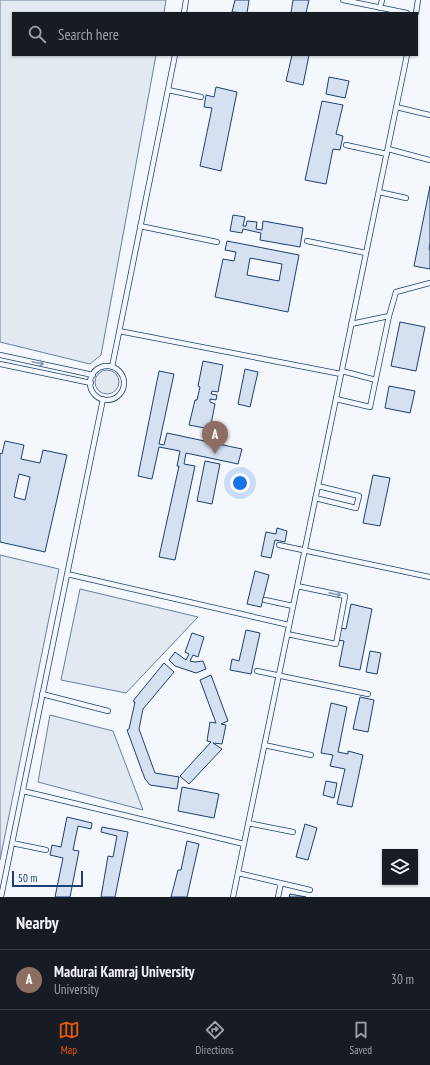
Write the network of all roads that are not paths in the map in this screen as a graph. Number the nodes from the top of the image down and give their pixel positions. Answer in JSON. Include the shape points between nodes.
{"nodes":[{"id":1,"x":186,"y":0,"type":"edge"},
{"id":2,"x":343,"y":0,"type":"edge"},
{"id":3,"x":382,"y":0,"type":"edge"},
{"id":4,"x":418,"y":0,"type":"edge"},
{"id":5,"x":380,"y":8,"type":"junction"},
{"id":6,"x":184,"y":12,"type":"edge"},
{"id":7,"x":402,"y":12,"type":"edge"},
{"id":8,"x":416,"y":12,"type":"edge"},
{"id":9,"x":175,"y":56,"type":"edge"},
{"id":10,"x":407,"y":56,"type":"edge"},
{"id":11,"x":168,"y":90,"type":"junction"},
{"id":12,"x":201,"y":97,"type":"dead end"},
{"id":13,"x":396,"y":107,"type":"junction"},
{"id":14,"x":430,"y":115,"type":"edge"},
{"id":15,"x":346,"y":144,"type":"dead end"},
{"id":16,"x":387,"y":152,"type":"junction"},
{"id":17,"x":430,"y":160,"type":"edge"},
{"id":18,"x":379,"y":192,"type":"junction"},
{"id":19,"x":406,"y":198,"type":"dead end"},
{"id":20,"x":140,"y":226,"type":"junction"},
{"id":21,"x":307,"y":240,"type":"dead end"},
{"id":22,"x":217,"y":242,"type":"dead end"},
{"id":23,"x":366,"y":253,"type":"junction"},
{"id":24,"x":430,"y":282,"type":"edge"},
{"id":25,"x":389,"y":316,"type":"junction"},
{"id":26,"x":351,"y":324,"type":"junction"},
{"id":27,"x":119,"y":331,"type":"junction"},
{"id":28,"x":0,"y":355,"type":"edge"},
{"id":29,"x":0,"y":364,"type":"edge"},
{"id":30,"x":112,"y":367,"type":"junction"},
{"id":31,"x":341,"y":373,"type":"junction"},
{"id":32,"x":93,"y":375,"type":"junction"},
{"id":33,"x":376,"y":380,"type":"junction"},
{"id":34,"x":91,"y":383,"type":"junction"},
{"id":35,"x":103,"y":399,"type":"junction"},
{"id":36,"x":336,"y":399,"type":"junction"},
{"id":37,"x":318,"y":486,"type":"junction"},
{"id":38,"x":316,"y":498,"type":"junction"},
{"id":39,"x":279,"y":545,"type":"dead end"},
{"id":40,"x":305,"y":550,"type":"junction"},
{"id":41,"x":67,"y":574,"type":"junction"},
{"id":42,"x":430,"y":577,"type":"edge"},
{"id":43,"x":297,"y":586,"type":"junction"},
{"id":44,"x":265,"y":600,"type":"dead end"},
{"id":45,"x":293,"y":606,"type":"junction"},
{"id":46,"x":289,"y":625,"type":"junction"},
{"id":47,"x":287,"y":634,"type":"junction"},
{"id":48,"x":257,"y":671,"type":"dead end"},
{"id":49,"x":279,"y":675,"type":"junction"},
{"id":50,"x":42,"y":694,"type":"junction"},
{"id":51,"x":368,"y":694,"type":"dead end"},
{"id":52,"x":108,"y":711,"type":"dead end"},
{"id":53,"x":264,"y":746,"type":"junction"},
{"id":54,"x":311,"y":755,"type":"dead end"},
{"id":55,"x":23,"y":791,"type":"junction"},
{"id":56,"x":248,"y":822,"type":"junction"},
{"id":57,"x":293,"y":832,"type":"dead end"},
{"id":58,"x":12,"y":843,"type":"junction"},
{"id":59,"x":244,"y":844,"type":"junction"},
{"id":60,"x":46,"y":850,"type":"dead end"},
{"id":61,"x":238,"y":872,"type":"junction"},
{"id":62,"x":281,"y":883,"type":"junction"},
{"id":63,"x":310,"y":890,"type":"dead end"},
{"id":64,"x":1,"y":897,"type":"edge"},
{"id":65,"x":233,"y":897,"type":"edge"},
{"id":66,"x":278,"y":897,"type":"edge"}],
"edges":[{"from":1,"to":6,"type":"lane"},
{"from":2,"to":5,"type":"lane"},
{"from":3,"to":5,"type":"lane"},
{"from":4,"to":8,"type":"lane"},
{"from":5,"to":7,"type":"lane"},
{"from":9,"to":11,"type":"lane"},
{"from":10,"to":13,"type":"lane"},
{"from":11,"to":12,"type":"lane"},
{"from":11,"to":20,"type":"lane"},
{"from":13,"to":14,"type":"lane"},
{"from":13,"to":16,"type":"lane"},
{"from":15,"to":16,"type":"lane"},
{"from":16,"to":17,"type":"lane"},
{"from":16,"to":18,"type":"lane"},
{"from":18,"to":19,"type":"lane"},
{"from":18,"to":23,"type":"lane"},
{"from":20,"to":22,"type":"lane"},
{"from":20,"to":27,"type":"lane"},
{"from":21,"to":23,"type":"lane"},
{"from":23,"to":26,"type":"lane"},
{"from":24,"to":25,"type":"lane","via":[[396,292]]},
{"from":25,"to":26,"type":"lane"},
{"from":25,"to":33,"type":"lane"},
{"from":26,"to":31,"type":"lane"},
{"from":27,"to":30,"type":"lane"},
{"from":27,"to":31,"type":"lane"},
{"from":28,"to":32,"type":"lane","one_way":true},
{"from":29,"to":34,"type":"lane"},
{"from":30,"to":32,"type":"lane","via":[[101,367]]},
{"from":30,"to":35,"type":"lane","via":[[121,374],[124,385],[115,398]]},
{"from":31,"to":33,"type":"lane"},
{"from":31,"to":36,"type":"lane"},
{"from":32,"to":34,"type":"lane"},
{"from":33,"to":36,"type":"lane","via":[[370,407]]},
{"from":34,"to":35,"type":"lane","via":[[94,393]]},
{"from":35,"to":41,"type":"lane"},
{"from":36,"to":37,"type":"lane"},
{"from":37,"to":38,"type":"lane"},
{"from":37,"to":38,"type":"lane","via":[[359,496],[356,508]]},
{"from":38,"to":40,"type":"lane"},
{"from":39,"to":40,"type":"lane"},
{"from":40,"to":42,"type":"lane"},
{"from":40,"to":43,"type":"lane"},
{"from":41,"to":46,"type":"lane"},
{"from":41,"to":50,"type":"lane"},
{"from":43,"to":45,"type":"lane"},
{"from":43,"to":47,"type":"lane","one_way":true,"via":[[345,596],[336,644]]},
{"from":44,"to":45,"type":"lane"},
{"from":45,"to":46,"type":"lane"},
{"from":46,"to":47,"type":"lane"},
{"from":47,"to":49,"type":"lane"},
{"from":48,"to":49,"type":"lane"},
{"from":49,"to":51,"type":"lane"},
{"from":49,"to":53,"type":"lane"},
{"from":50,"to":52,"type":"lane"},
{"from":50,"to":55,"type":"lane"},
{"from":53,"to":54,"type":"lane"},
{"from":53,"to":56,"type":"lane"},
{"from":55,"to":58,"type":"lane"},
{"from":55,"to":59,"type":"lane"},
{"from":56,"to":57,"type":"lane"},
{"from":56,"to":59,"type":"lane"},
{"from":58,"to":60,"type":"lane"},
{"from":58,"to":64,"type":"lane"},
{"from":59,"to":61,"type":"lane"},
{"from":61,"to":62,"type":"lane"},
{"from":61,"to":65,"type":"lane"},
{"from":62,"to":63,"type":"lane"},
{"from":62,"to":66,"type":"lane"}]}
